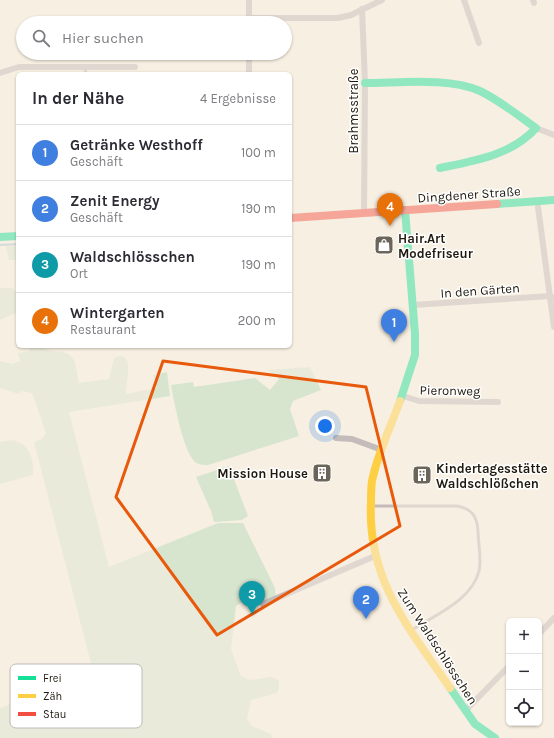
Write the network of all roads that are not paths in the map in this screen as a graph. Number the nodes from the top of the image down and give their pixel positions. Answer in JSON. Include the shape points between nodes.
{"nodes":[{"id":1,"x":249,"y":0,"type":"edge"},
{"id":2,"x":382,"y":0,"type":"edge"},
{"id":3,"x":464,"y":0,"type":"edge"},
{"id":4,"x":362,"y":9,"type":"junction"},
{"id":5,"x":249,"y":16,"type":"edge"},
{"id":6,"x":292,"y":20,"type":"edge"},
{"id":7,"x":479,"y":42,"type":"dead end"},
{"id":8,"x":249,"y":60,"type":"edge"},
{"id":9,"x":85,"y":67,"type":"junction"},
{"id":10,"x":135,"y":67,"type":"dead end"},
{"id":11,"x":0,"y":72,"type":"edge"},
{"id":12,"x":86,"y":72,"type":"edge"},
{"id":13,"x":249,"y":72,"type":"edge"},
{"id":14,"x":365,"y":83,"type":"junction"},
{"id":15,"x":536,"y":128,"type":"junction"},
{"id":16,"x":554,"y":135,"type":"edge"},
{"id":17,"x":440,"y":168,"type":"dead end"},
{"id":18,"x":554,"y":200,"type":"edge"},
{"id":19,"x":538,"y":207,"type":"dead end"},
{"id":20,"x":405,"y":210,"type":"junction"},
{"id":21,"x":364,"y":213,"type":"junction"},
{"id":22,"x":292,"y":218,"type":"edge"},
{"id":23,"x":16,"y":236,"type":"edge"},
{"id":24,"x":0,"y":237,"type":"edge"},
{"id":25,"x":552,"y":297,"type":"edge"},
{"id":26,"x":413,"y":305,"type":"junction"},
{"id":27,"x":554,"y":327,"type":"edge"},
{"id":28,"x":403,"y":396,"type":"junction"},
{"id":29,"x":498,"y":402,"type":"dead end"},
{"id":30,"x":336,"y":438,"type":"dead end"},
{"id":31,"x":382,"y":450,"type":"junction"},
{"id":32,"x":369,"y":506,"type":"junction"},
{"id":33,"x":375,"y":556,"type":"junction"},
{"id":34,"x":263,"y":604,"type":"dead end"},
{"id":35,"x":554,"y":618,"type":"edge"},
{"id":36,"x":412,"y":630,"type":"junction"},
{"id":37,"x":542,"y":631,"type":"edge"},
{"id":38,"x":506,"y":669,"type":"edge"},
{"id":39,"x":465,"y":711,"type":"junction"},
{"id":40,"x":495,"y":738,"type":"edge"}],
"edges":[{"from":1,"to":5,"type":"street"},
{"from":2,"to":4,"type":"street"},
{"from":3,"to":7,"type":"street"},
{"from":4,"to":6,"type":"street","via":[[338,18]]},
{"from":4,"to":14,"type":"street","name":"Brahmsstraße"},
{"from":8,"to":13,"type":"street"},
{"from":9,"to":10,"type":"street"},
{"from":9,"to":11,"type":"street","via":[[19,67]]},
{"from":9,"to":12,"type":"lane"},
{"from":14,"to":15,"type":"street","via":[[442,83],[463,86],[480,92]]},
{"from":14,"to":21,"type":"street","name":"Brahmsstraße"},
{"from":15,"to":16,"type":"street"},
{"from":15,"to":17,"type":"street","via":[[530,137],[514,145],[481,158]]},
{"from":18,"to":20,"type":"street","name":"Dingdener Straße"},
{"from":19,"to":25,"type":"street"},
{"from":20,"to":21,"type":"street","name":"Dingdener Straße"},
{"from":20,"to":26,"type":"street","name":"Zum Waldschlösschen"},
{"from":21,"to":22,"type":"street","name":"Dingdener Straße"},
{"from":23,"to":24,"type":"street"},
{"from":25,"to":26,"type":"street","name":"In den Gärten"},
{"from":25,"to":27,"type":"street"},
{"from":26,"to":28,"type":"street","name":"Zum Waldschlösschen","via":[[415,356]]},
{"from":28,"to":29,"type":"street","name":"Pieronweg","via":[[419,402]]},
{"from":28,"to":31,"type":"street","name":"Zum Waldschlösschen"},
{"from":30,"to":31,"type":"street","via":[[352,439]]},
{"from":31,"to":32,"type":"street","name":"Zum Waldschlösschen","via":[[372,481]]},
{"from":32,"to":33,"type":"street","name":"Zum Waldschlösschen"},
{"from":32,"to":36,"type":"lane","via":[[457,506],[467,508],[476,518],[479,569],[476,579],[456,602]]},
{"from":33,"to":34,"type":"street"},
{"from":33,"to":36,"type":"street","name":"Zum Waldschlösschen","via":[[390,594]]},
{"from":35,"to":37,"type":"street"},
{"from":36,"to":39,"type":"street","name":"Zum Waldschlösschen"},
{"from":38,"to":39,"type":"street"},
{"from":39,"to":40,"type":"street","name":"Zum Waldschlösschen","via":[[475,724]]}]}
